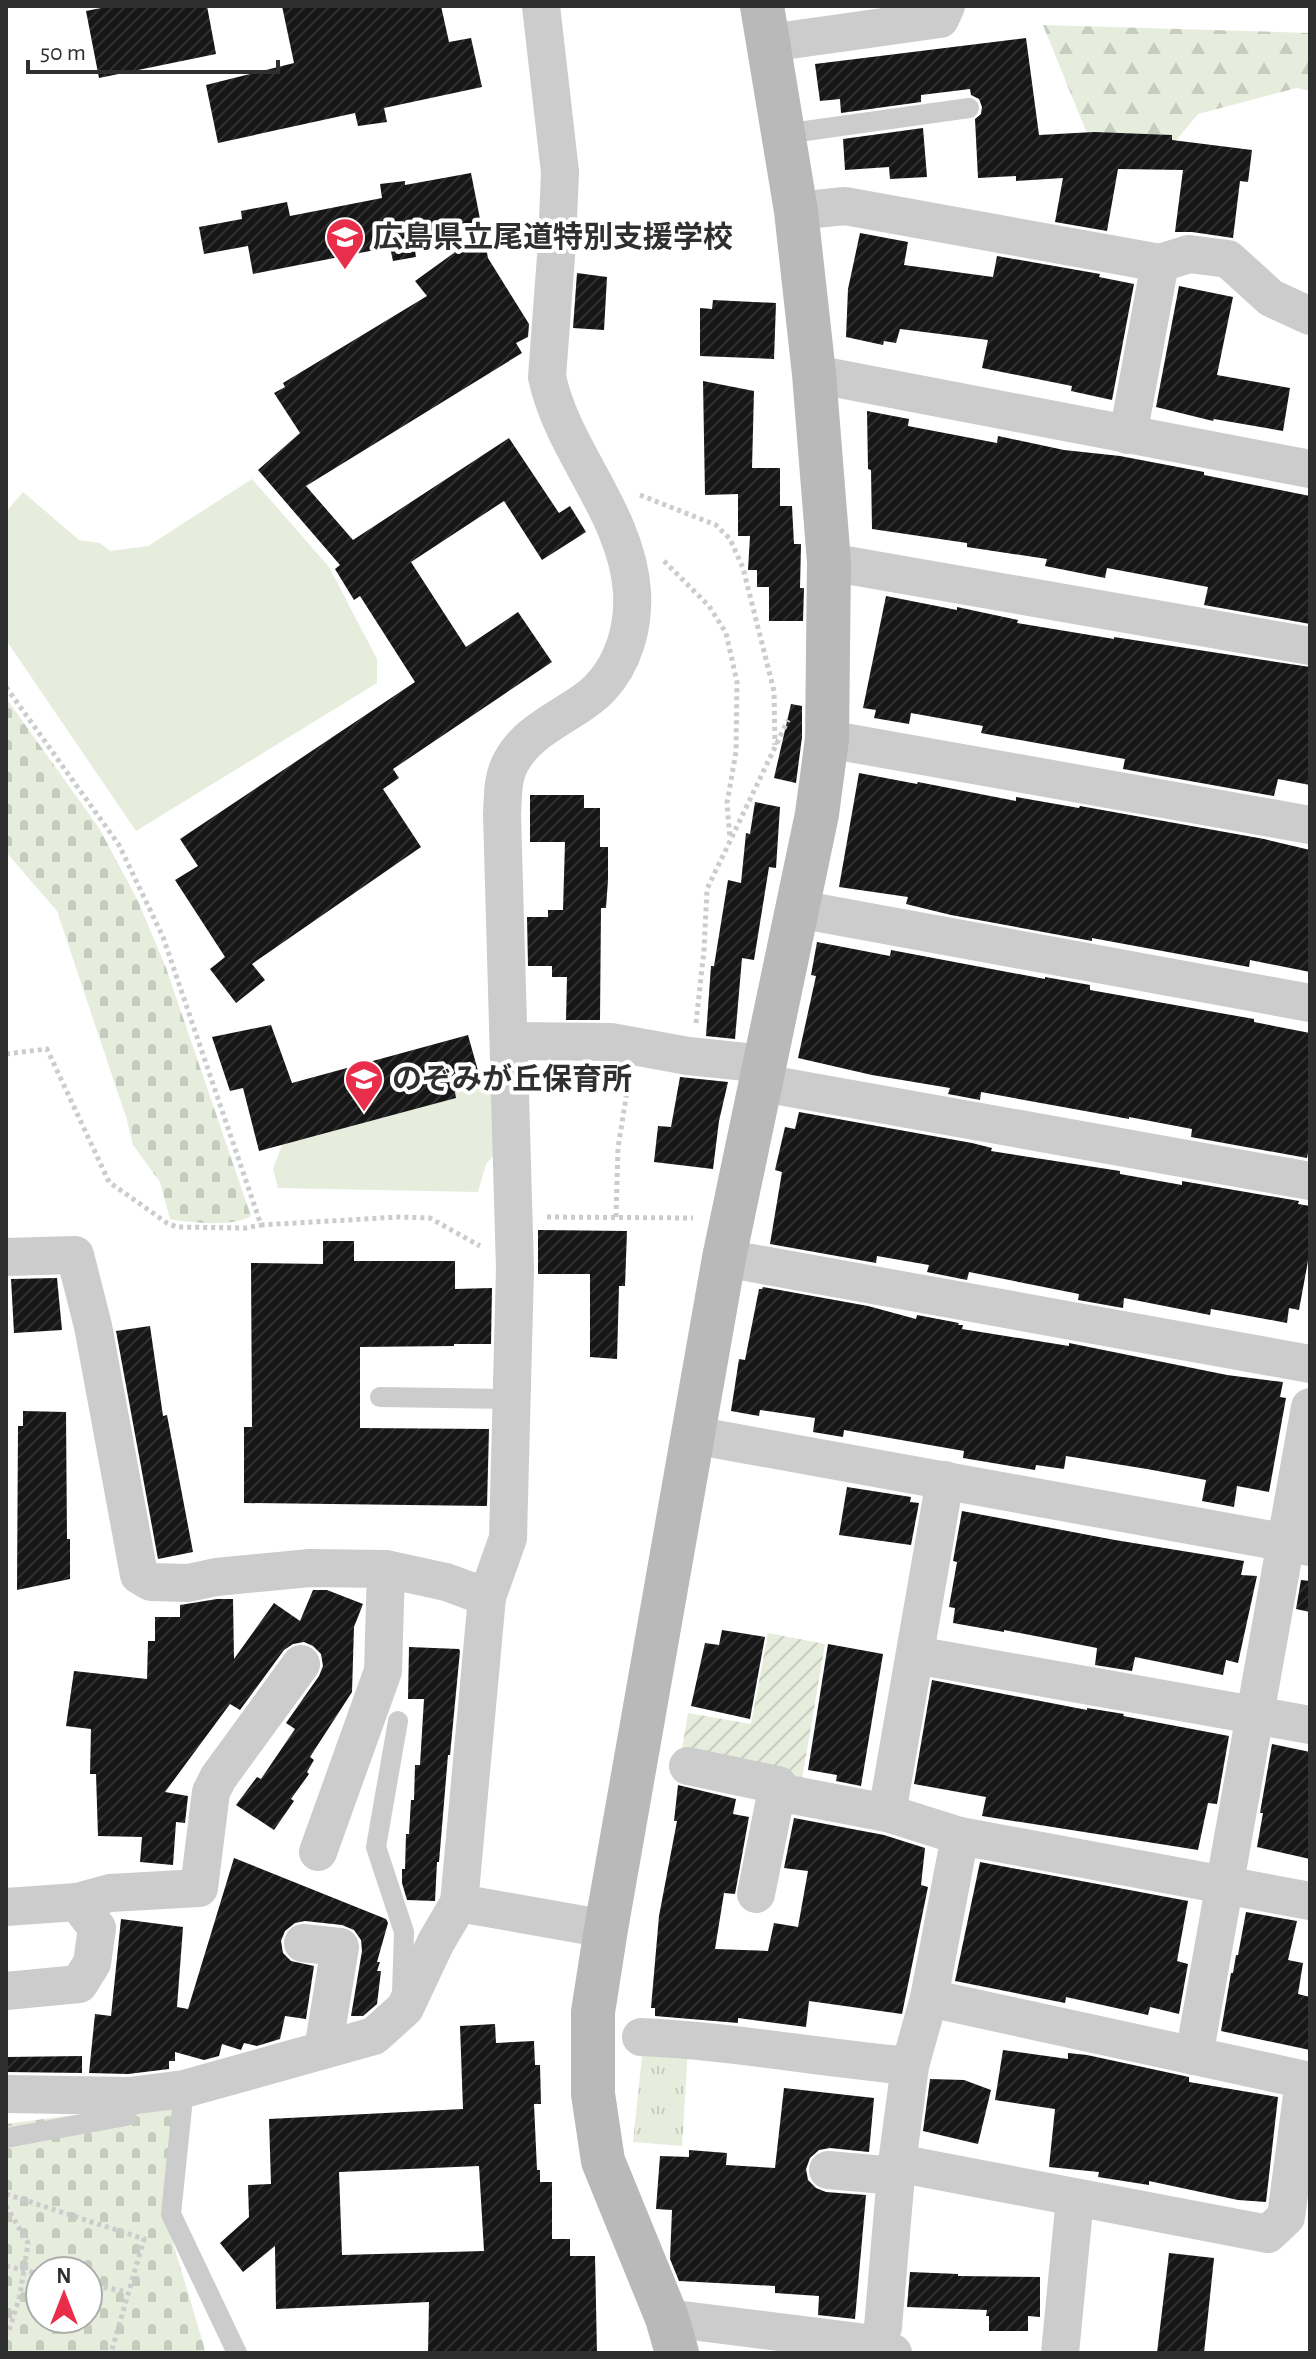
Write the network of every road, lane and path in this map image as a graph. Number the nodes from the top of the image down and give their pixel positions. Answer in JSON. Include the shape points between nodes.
{"nodes":[{"id":1,"x":541,"y":6,"type":"edge"},
{"id":2,"x":946,"y":6,"type":"edge"},
{"id":3,"x":766,"y":25,"type":"edge"},
{"id":4,"x":969,"y":108,"type":"dead end"},
{"id":5,"x":784,"y":134,"type":"junction"},
{"id":6,"x":796,"y":211,"type":"junction"},
{"id":7,"x":1160,"y":263,"type":"junction"},
{"id":8,"x":1310,"y":316,"type":"edge"},
{"id":9,"x":814,"y":374,"type":"junction"},
{"id":10,"x":1128,"y":435,"type":"junction"},
{"id":11,"x":1310,"y":469,"type":"edge"},
{"id":12,"x":628,"y":490,"type":"dead end"},
{"id":13,"x":662,"y":559,"type":"dead end"},
{"id":14,"x":829,"y":562,"type":"junction"},
{"id":15,"x":1310,"y":646,"type":"edge"},
{"id":16,"x":828,"y":671,"type":"junction"},
{"id":17,"x":6,"y":687,"type":"edge"},
{"id":18,"x":827,"y":739,"type":"junction"},
{"id":19,"x":775,"y":748,"type":"junction"},
{"id":20,"x":1310,"y":825,"type":"edge"},
{"id":21,"x":730,"y":839,"type":"junction"},
{"id":22,"x":798,"y":909,"type":"junction"},
{"id":23,"x":1310,"y":1003,"type":"edge"},
{"id":24,"x":510,"y":1041,"type":"junction"},
{"id":25,"x":634,"y":1047,"type":"junction"},
{"id":26,"x":6,"y":1054,"type":"edge"},
{"id":27,"x":692,"y":1056,"type":"junction"},
{"id":28,"x":764,"y":1074,"type":"junction"},
{"id":29,"x":1310,"y":1181,"type":"edge"},
{"id":30,"x":514,"y":1217,"type":"junction"},
{"id":31,"x":616,"y":1217,"type":"junction"},
{"id":32,"x":261,"y":1225,"type":"junction"},
{"id":33,"x":729,"y":1238,"type":"junction"},
{"id":34,"x":6,"y":1257,"type":"edge"},
{"id":35,"x":515,"y":1269,"type":"junction"},
{"id":36,"x":1310,"y":1364,"type":"edge"},
{"id":37,"x":380,"y":1397,"type":"dead end"},
{"id":38,"x":513,"y":1399,"type":"junction"},
{"id":39,"x":1310,"y":1407,"type":"edge"},
{"id":40,"x":693,"y":1435,"type":"junction"},
{"id":41,"x":945,"y":1480,"type":"junction"},
{"id":42,"x":1299,"y":1545,"type":"edge"},
{"id":43,"x":386,"y":1569,"type":"junction"},
{"id":44,"x":487,"y":1597,"type":"junction"},
{"id":45,"x":915,"y":1655,"type":"junction"},
{"id":46,"x":301,"y":1664,"type":"dead end"},
{"id":47,"x":1256,"y":1715,"type":"junction"},
{"id":48,"x":398,"y":1721,"type":"dead end"},
{"id":49,"x":1310,"y":1725,"type":"edge"},
{"id":50,"x":688,"y":1766,"type":"dead end"},
{"id":51,"x":778,"y":1785,"type":"junction"},
{"id":52,"x":887,"y":1813,"type":"junction"},
{"id":53,"x":960,"y":1836,"type":"junction"},
{"id":54,"x":318,"y":1852,"type":"dead end"},
{"id":55,"x":1226,"y":1886,"type":"junction"},
{"id":56,"x":756,"y":1894,"type":"dead end"},
{"id":57,"x":1310,"y":1901,"type":"edge"},
{"id":58,"x":77,"y":1902,"type":"junction"},
{"id":59,"x":459,"y":1903,"type":"junction"},
{"id":60,"x":6,"y":1907,"type":"edge"},
{"id":61,"x":606,"y":1929,"type":"junction"},
{"id":62,"x":303,"y":1943,"type":"dead end"},
{"id":63,"x":6,"y":1991,"type":"edge"},
{"id":64,"x":929,"y":1998,"type":"junction"},
{"id":65,"x":402,"y":2012,"type":"junction"},
{"id":66,"x":641,"y":2037,"type":"dead end"},
{"id":67,"x":323,"y":2050,"type":"junction"},
{"id":68,"x":1194,"y":2056,"type":"junction"},
{"id":69,"x":910,"y":2066,"type":"junction"},
{"id":70,"x":1307,"y":2081,"type":"edge"},
{"id":71,"x":184,"y":2089,"type":"junction"},
{"id":72,"x":6,"y":2094,"type":"edge"},
{"id":73,"x":129,"y":2096,"type":"junction"},
{"id":74,"x":6,"y":2138,"type":"edge"},
{"id":75,"x":828,"y":2170,"type":"dead end"},
{"id":76,"x":896,"y":2170,"type":"junction"},
{"id":77,"x":6,"y":2194,"type":"edge"},
{"id":78,"x":1075,"y":2198,"type":"junction"},
{"id":79,"x":6,"y":2206,"type":"edge"},
{"id":80,"x":27,"y":2255,"type":"edge"},
{"id":81,"x":24,"y":2275,"type":"edge"},
{"id":82,"x":104,"y":2287,"type":"edge"},
{"id":83,"x":127,"y":2292,"type":"junction"},
{"id":84,"x":8,"y":2334,"type":"dead end"},
{"id":85,"x":672,"y":2336,"type":"edge"},
{"id":86,"x":881,"y":2351,"type":"edge"},
{"id":87,"x":111,"y":2353,"type":"edge"},
{"id":88,"x":237,"y":2353,"type":"edge"},
{"id":89,"x":1060,"y":2353,"type":"edge"}],
"edges":[{"from":1,"to":24,"type":"street","via":[[560,172],[547,377],[620,539],[633,614],[617,664],[600,688],[524,743],[503,784]]},
{"from":2,"to":3,"type":"street","via":[[940,19]]},
{"from":3,"to":5,"type":"street"},
{"from":4,"to":5,"type":"lane"},
{"from":5,"to":6,"type":"street"},
{"from":6,"to":7,"type":"street","via":[[845,206]]},
{"from":6,"to":9,"type":"street"},
{"from":7,"to":8,"type":"street","via":[[1189,254],[1228,259],[1271,298]]},
{"from":7,"to":10,"type":"street"},
{"from":9,"to":10,"type":"street"},
{"from":9,"to":14,"type":"street"},
{"from":10,"to":11,"type":"street"},
{"from":12,"to":19,"type":"path","via":[[716,525],[730,539],[743,568],[774,691]]},
{"from":13,"to":21,"type":"path","via":[[709,606],[729,645],[737,682],[736,752],[727,803]]},
{"from":14,"to":15,"type":"street"},
{"from":14,"to":16,"type":"street"},
{"from":16,"to":18,"type":"street"},
{"from":16,"to":19,"type":"path","via":[[807,681]]},
{"from":17,"to":32,"type":"path","via":[[119,845],[143,893],[163,937]]},
{"from":18,"to":20,"type":"street"},
{"from":18,"to":22,"type":"street"},
{"from":19,"to":21,"type":"path"},
{"from":21,"to":27,"type":"path","via":[[707,889]]},
{"from":22,"to":23,"type":"street"},
{"from":22,"to":28,"type":"street"},
{"from":24,"to":25,"type":"street"},
{"from":24,"to":30,"type":"street"},
{"from":25,"to":27,"type":"street"},
{"from":25,"to":31,"type":"path","via":[[618,1148]]},
{"from":26,"to":32,"type":"path","via":[[47,1049],[109,1182],[167,1223]]},
{"from":27,"to":28,"type":"street"},
{"from":28,"to":29,"type":"street"},
{"from":28,"to":33,"type":"street"},
{"from":30,"to":31,"type":"path"},
{"from":30,"to":35,"type":"street"},
{"from":31,"to":33,"type":"path"},
{"from":32,"to":35,"type":"path","via":[[430,1218]]},
{"from":33,"to":36,"type":"street"},
{"from":33,"to":40,"type":"street"},
{"from":34,"to":43,"type":"street","via":[[75,1255],[139,1575],[151,1582],[188,1583],[310,1568]]},
{"from":35,"to":38,"type":"street"},
{"from":37,"to":38,"type":"lane"},
{"from":38,"to":44,"type":"street","via":[[508,1538]]},
{"from":39,"to":42,"type":"street"},
{"from":40,"to":41,"type":"street"},
{"from":40,"to":61,"type":"street"},
{"from":41,"to":42,"type":"street"},
{"from":41,"to":45,"type":"street"},
{"from":42,"to":47,"type":"street"},
{"from":43,"to":44,"type":"street"},
{"from":43,"to":54,"type":"street","via":[[383,1671]]},
{"from":44,"to":59,"type":"street"},
{"from":45,"to":47,"type":"street"},
{"from":45,"to":52,"type":"street"},
{"from":46,"to":58,"type":"street","via":[[211,1792],[199,1888],[110,1893]]},
{"from":47,"to":49,"type":"street"},
{"from":47,"to":55,"type":"street"},
{"from":48,"to":65,"type":"lane","via":[[376,1847],[404,1932]]},
{"from":50,"to":51,"type":"street"},
{"from":51,"to":52,"type":"street","via":[[783,1793]]},
{"from":51,"to":56,"type":"street"},
{"from":52,"to":53,"type":"street"},
{"from":53,"to":55,"type":"street"},
{"from":53,"to":64,"type":"street"},
{"from":55,"to":57,"type":"street"},
{"from":55,"to":68,"type":"street"},
{"from":58,"to":60,"type":"street"},
{"from":58,"to":63,"type":"street","via":[[97,1928],[92,1963],[79,1984]]},
{"from":59,"to":61,"type":"street"},
{"from":59,"to":65,"type":"street"},
{"from":61,"to":85,"type":"street","via":[[593,2012],[593,2094],[603,2161]]},
{"from":62,"to":67,"type":"street","via":[[340,1947]]},
{"from":64,"to":68,"type":"street"},
{"from":64,"to":69,"type":"street"},
{"from":65,"to":67,"type":"street","via":[[374,2036]]},
{"from":66,"to":69,"type":"street","via":[[698,2039]]},
{"from":67,"to":71,"type":"street"},
{"from":68,"to":70,"type":"street"},
{"from":69,"to":76,"type":"street"},
{"from":70,"to":78,"type":"street","via":[[1286,2217],[1268,2234]]},
{"from":71,"to":73,"type":"street"},
{"from":71,"to":88,"type":"lane","via":[[171,2214]]},
{"from":72,"to":73,"type":"street"},
{"from":73,"to":74,"type":"lane","via":[[126,2116]]},
{"from":75,"to":76,"type":"street"},
{"from":76,"to":78,"type":"street"},
{"from":76,"to":86,"type":"street"},
{"from":77,"to":83,"type":"path","via":[[144,2239]]},
{"from":78,"to":89,"type":"street"},
{"from":79,"to":80,"type":"path","via":[[28,2243]]},
{"from":81,"to":84,"type":"path"},
{"from":82,"to":83,"type":"path"},
{"from":83,"to":87,"type":"path"},
{"from":85,"to":86,"type":"street"}]}
